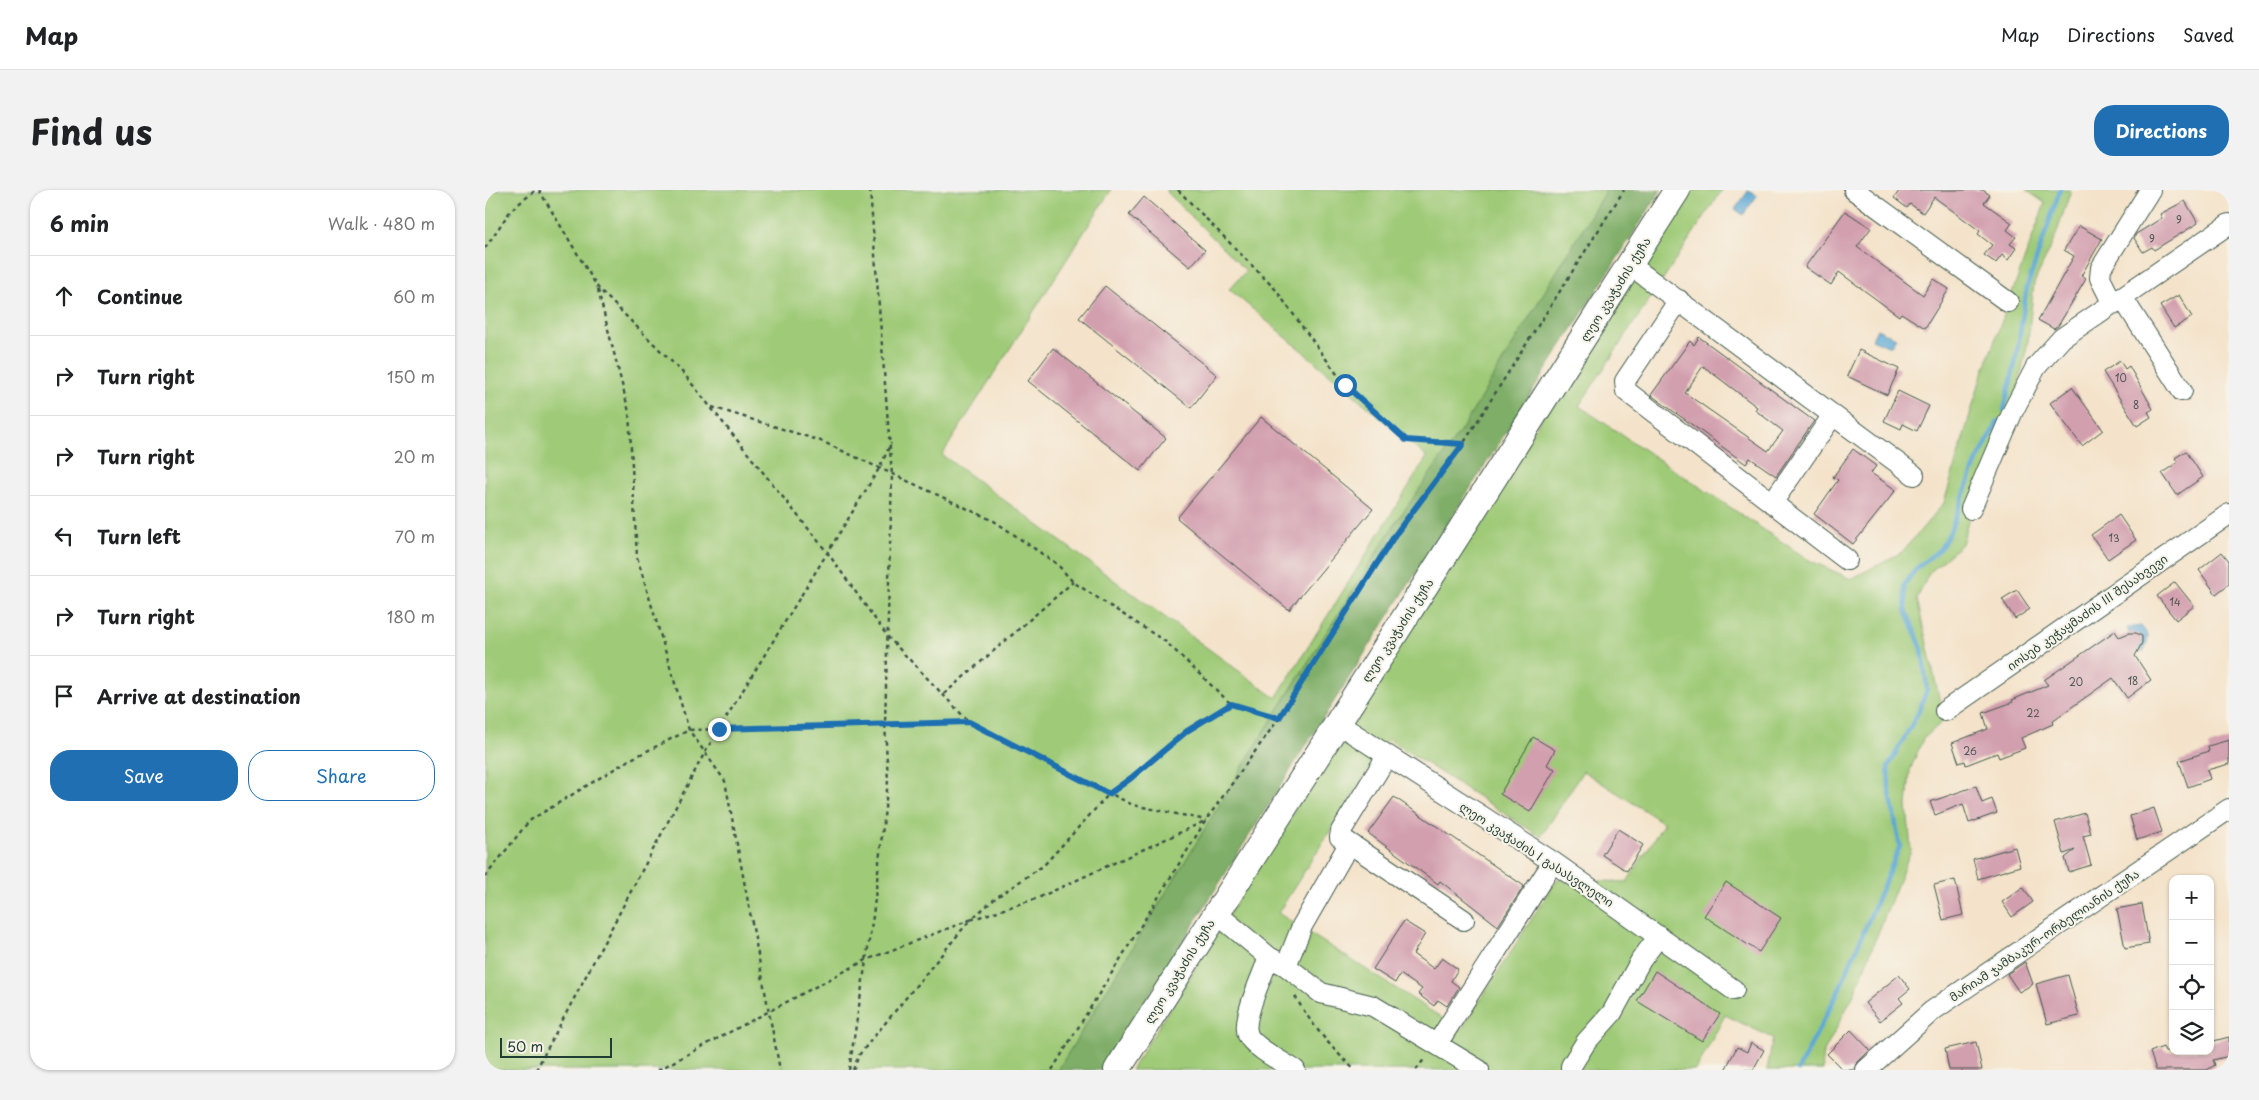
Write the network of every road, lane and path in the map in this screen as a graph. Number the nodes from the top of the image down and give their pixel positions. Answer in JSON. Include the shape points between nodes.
{"nodes":[{"id":1,"x":537,"y":190,"type":"edge"},
{"id":2,"x":870,"y":190,"type":"edge"},
{"id":3,"x":1178,"y":190,"type":"edge"},
{"id":4,"x":1624,"y":190,"type":"edge"},
{"id":5,"x":1677,"y":190,"type":"edge"},
{"id":6,"x":1854,"y":190,"type":"edge"},
{"id":7,"x":2150,"y":190,"type":"edge"},
{"id":8,"x":2229,"y":224,"type":"edge"},
{"id":9,"x":485,"y":248,"type":"edge"},
{"id":10,"x":1630,"y":266,"type":"junction"},
{"id":11,"x":598,"y":288,"type":"junction"},
{"id":12,"x":1679,"y":300,"type":"junction"},
{"id":13,"x":2118,"y":300,"type":"junction"},
{"id":14,"x":2009,"y":302,"type":"dead end"},
{"id":15,"x":2182,"y":391,"type":"dead end"},
{"id":16,"x":711,"y":407,"type":"junction"},
{"id":17,"x":1833,"y":415,"type":"junction"},
{"id":18,"x":891,"y":442,"type":"junction"},
{"id":19,"x":1463,"y":444,"type":"junction"},
{"id":20,"x":880,"y":466,"type":"junction"},
{"id":21,"x":892,"y":475,"type":"junction"},
{"id":22,"x":1913,"y":475,"type":"dead end"},
{"id":23,"x":1772,"y":503,"type":"junction"},
{"id":24,"x":1971,"y":509,"type":"dead end"},
{"id":25,"x":2229,"y":514,"type":"edge"},
{"id":26,"x":827,"y":552,"type":"junction"},
{"id":27,"x":1847,"y":560,"type":"dead end"},
{"id":28,"x":1073,"y":582,"type":"junction"},
{"id":29,"x":888,"y":637,"type":"junction"},
{"id":30,"x":944,"y":694,"type":"junction"},
{"id":31,"x":1231,"y":704,"type":"junction"},
{"id":32,"x":1945,"y":711,"type":"dead end"},
{"id":33,"x":1279,"y":718,"type":"junction"},
{"id":34,"x":969,"y":722,"type":"junction"},
{"id":35,"x":885,"y":723,"type":"junction"},
{"id":36,"x":1337,"y":723,"type":"junction"},
{"id":37,"x":719,"y":729,"type":"junction"},
{"id":38,"x":689,"y":730,"type":"junction"},
{"id":39,"x":705,"y":752,"type":"junction"},
{"id":40,"x":1387,"y":756,"type":"junction"},
{"id":41,"x":1109,"y":794,"type":"junction"},
{"id":42,"x":2229,"y":809,"type":"edge"},
{"id":43,"x":1206,"y":820,"type":"junction"},
{"id":44,"x":1349,"y":844,"type":"junction"},
{"id":45,"x":1553,"y":862,"type":"junction"},
{"id":46,"x":485,"y":877,"type":"edge"},
{"id":47,"x":1216,"y":913,"type":"junction"},
{"id":48,"x":970,"y":920,"type":"junction"},
{"id":49,"x":1464,"y":920,"type":"dead end"},
{"id":50,"x":1659,"y":936,"type":"junction"},
{"id":51,"x":866,"y":960,"type":"junction"},
{"id":52,"x":1277,"y":962,"type":"junction"},
{"id":53,"x":1734,"y":990,"type":"dead end"},
{"id":54,"x":1293,"y":992,"type":"dead end"},
{"id":55,"x":769,"y":1010,"type":"junction"},
{"id":56,"x":1437,"y":1044,"type":"junction"},
{"id":57,"x":1568,"y":1069,"type":"edge"},
{"id":58,"x":535,"y":1070,"type":"edge"},
{"id":59,"x":657,"y":1070,"type":"edge"},
{"id":60,"x":780,"y":1070,"type":"edge"},
{"id":61,"x":849,"y":1070,"type":"edge"},
{"id":62,"x":853,"y":1070,"type":"edge"},
{"id":63,"x":1051,"y":1070,"type":"edge"},
{"id":64,"x":1117,"y":1070,"type":"edge"},
{"id":65,"x":1295,"y":1070,"type":"edge"},
{"id":66,"x":1355,"y":1070,"type":"edge"},
{"id":67,"x":1479,"y":1070,"type":"edge"},
{"id":68,"x":1866,"y":1070,"type":"edge"}],
"edges":[{"from":1,"to":9,"type":"path","via":[[511,210]]},
{"from":1,"to":11,"type":"path"},
{"from":2,"to":18,"type":"path"},
{"from":3,"to":19,"type":"path","via":[[1275,289],[1345,385],[1399,434],[1406,440]]},
{"from":4,"to":19,"type":"path"},
{"from":5,"to":10,"type":"main road","name":"ლეო კვაჭაძის ქუჩა"},
{"from":6,"to":14,"type":"street"},
{"from":7,"to":13,"type":"street","via":[[2101,268],[2100,278]]},
{"from":8,"to":13,"type":"street"},
{"from":10,"to":12,"type":"street"},
{"from":10,"to":36,"type":"main road","name":"ლეო კვაჭაძის ქუჩა"},
{"from":11,"to":16,"type":"path","via":[[684,374]]},
{"from":11,"to":38,"type":"path","via":[[629,412],[637,557]]},
{"from":12,"to":17,"type":"street"},
{"from":12,"to":23,"type":"street","via":[[1624,386],[1626,391]]},
{"from":13,"to":15,"type":"street"},
{"from":13,"to":24,"type":"street","via":[[2062,338],[2036,367],[2013,411]]},
{"from":16,"to":20,"type":"path","via":[[821,441]]},
{"from":16,"to":26,"type":"path"},
{"from":17,"to":22,"type":"street"},
{"from":17,"to":23,"type":"street"},
{"from":18,"to":20,"type":"path"},
{"from":18,"to":21,"type":"path"},
{"from":19,"to":33,"type":"path","via":[[1395,535]]},
{"from":20,"to":21,"type":"path"},
{"from":20,"to":26,"type":"path"},
{"from":21,"to":28,"type":"path","via":[[994,521],[1057,564]]},
{"from":21,"to":29,"type":"path"},
{"from":23,"to":27,"type":"street"},
{"from":25,"to":32,"type":"street","name":"იოსებ კეჭაყმაძის III შესახვევი"},
{"from":26,"to":29,"type":"path"},
{"from":26,"to":37,"type":"path"},
{"from":28,"to":30,"type":"path"},
{"from":28,"to":31,"type":"path","via":[[1166,642]]},
{"from":29,"to":30,"type":"path"},
{"from":29,"to":35,"type":"path"},
{"from":30,"to":34,"type":"path"},
{"from":31,"to":33,"type":"path"},
{"from":31,"to":41,"type":"path","via":[[1187,731]]},
{"from":33,"to":43,"type":"path"},
{"from":34,"to":35,"type":"path"},
{"from":34,"to":41,"type":"path"},
{"from":35,"to":37,"type":"path"},
{"from":35,"to":51,"type":"path","via":[[888,781]]},
{"from":36,"to":40,"type":"street","name":"ლეო კვაჭაძის I გასასვლელი"},
{"from":36,"to":47,"type":"main road","name":"ლეო კვაჭაძის ქუჩა"},
{"from":37,"to":38,"type":"path"},
{"from":37,"to":39,"type":"path"},
{"from":38,"to":39,"type":"path"},
{"from":38,"to":46,"type":"path","via":[[629,760],[529,821]]},
{"from":39,"to":55,"type":"path","via":[[725,781]]},
{"from":39,"to":58,"type":"path"},
{"from":40,"to":44,"type":"street","via":[[1341,831],[1340,837]]},
{"from":40,"to":45,"type":"street","name":"ლეო კვაჭაძის I გასასვლელი"},
{"from":41,"to":43,"type":"path","via":[[1133,805]]},
{"from":41,"to":48,"type":"path","via":[[1044,865],[997,896]]},
{"from":42,"to":68,"type":"street","name":"მარიამ ჯამბაკურ-ორბელიანის ქუჩა","via":[[1932,1012]]},
{"from":43,"to":48,"type":"path","via":[[1038,898]]},
{"from":43,"to":63,"type":"path"},
{"from":44,"to":49,"type":"street"},
{"from":44,"to":52,"type":"street"},
{"from":45,"to":50,"type":"street","name":"ლეო კვაჭაძის I გასასვლელი"},
{"from":45,"to":56,"type":"street"},
{"from":47,"to":52,"type":"street"},
{"from":47,"to":64,"type":"main road","name":"ლეო კვაჭაძის ქუჩა"},
{"from":48,"to":51,"type":"path"},
{"from":48,"to":62,"type":"path","via":[[859,1055]]},
{"from":50,"to":53,"type":"street","name":"ლეო კვაჭაძის I გასასვლელი"},
{"from":50,"to":57,"type":"street","via":[[1641,960],[1612,1013]]},
{"from":51,"to":55,"type":"path"},
{"from":51,"to":61,"type":"path"},
{"from":52,"to":56,"type":"street","via":[[1321,993],[1373,1006]]},
{"from":52,"to":65,"type":"street","via":[[1247,1019],[1248,1035],[1253,1043]]},
{"from":54,"to":66,"type":"path","via":[[1302,1008]]},
{"from":55,"to":59,"type":"path"},
{"from":55,"to":60,"type":"path"},
{"from":56,"to":67,"type":"street"}]}
